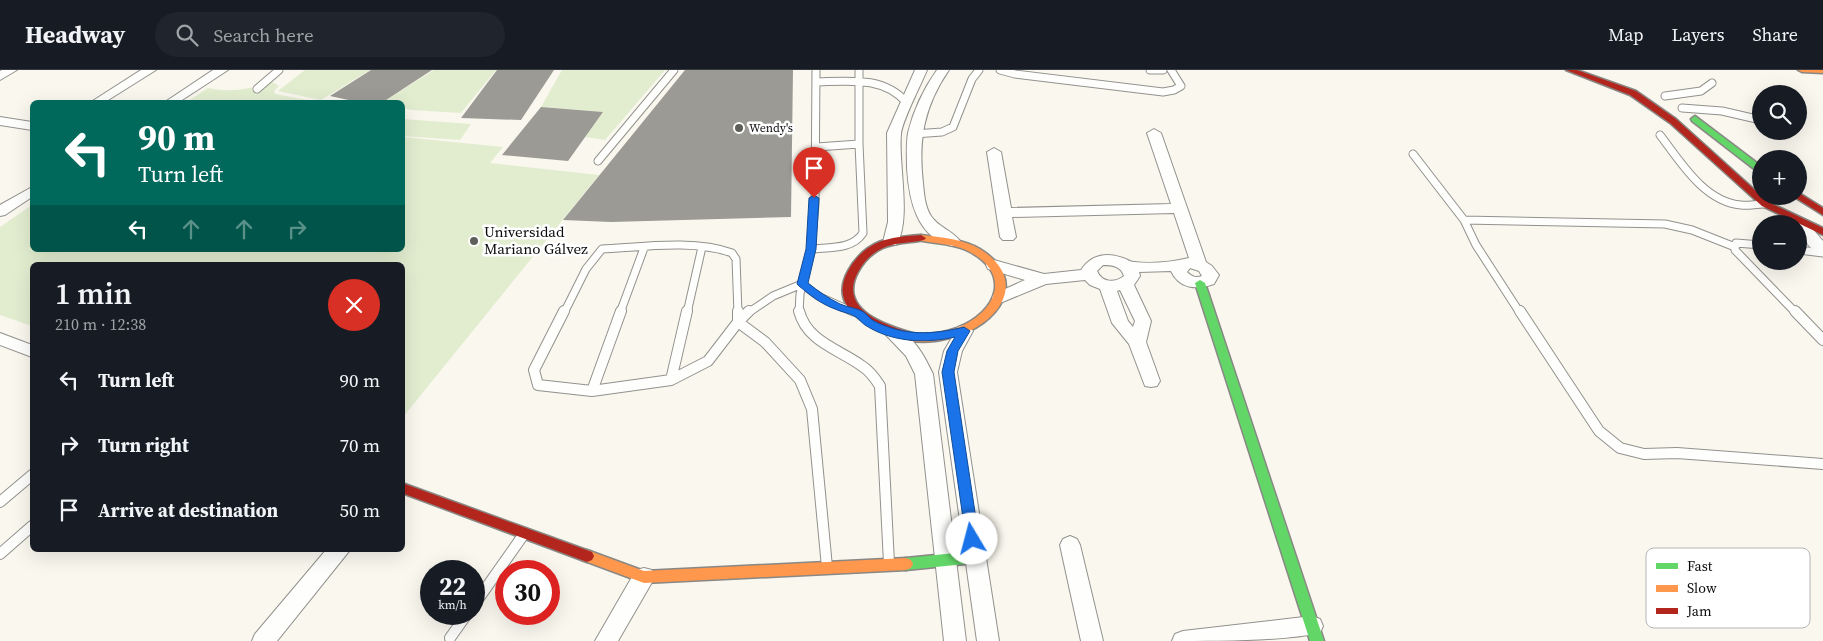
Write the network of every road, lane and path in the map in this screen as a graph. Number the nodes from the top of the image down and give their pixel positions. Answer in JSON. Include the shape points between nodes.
{"nodes":[{"id":1,"x":11,"y":70,"type":"edge"},
{"id":2,"x":150,"y":70,"type":"edge"},
{"id":3,"x":222,"y":70,"type":"edge"},
{"id":4,"x":279,"y":70,"type":"edge"},
{"id":5,"x":674,"y":70,"type":"edge"},
{"id":6,"x":816,"y":70,"type":"edge"},
{"id":7,"x":859,"y":70,"type":"edge"},
{"id":8,"x":921,"y":70,"type":"edge"},
{"id":9,"x":943,"y":70,"type":"edge"},
{"id":10,"x":979,"y":70,"type":"edge"},
{"id":11,"x":1000,"y":70,"type":"edge"},
{"id":12,"x":1150,"y":70,"type":"edge"},
{"id":13,"x":1163,"y":70,"type":"edge"},
{"id":14,"x":1171,"y":70,"type":"edge"},
{"id":15,"x":1570,"y":70,"type":"edge"},
{"id":16,"x":1802,"y":70,"type":"edge"},
{"id":17,"x":1823,"y":71,"type":"edge"},
{"id":18,"x":0,"y":76,"type":"edge"},
{"id":19,"x":816,"y":82,"type":"junction"},
{"id":20,"x":859,"y":82,"type":"junction"},
{"id":21,"x":1712,"y":83,"type":"dead end"},
{"id":22,"x":257,"y":89,"type":"dead end"},
{"id":23,"x":1661,"y":94,"type":"joint"},
{"id":24,"x":100,"y":100,"type":"edge"},
{"id":25,"x":174,"y":100,"type":"edge"},
{"id":26,"x":907,"y":102,"type":"junction"},
{"id":27,"x":1682,"y":108,"type":"junction"},
{"id":28,"x":1752,"y":118,"type":"edge"},
{"id":29,"x":0,"y":121,"type":"edge"},
{"id":30,"x":30,"y":126,"type":"edge"},
{"id":31,"x":1154,"y":133,"type":"dead end"},
{"id":32,"x":914,"y":134,"type":"junction"},
{"id":33,"x":1660,"y":135,"type":"dead end"},
{"id":34,"x":859,"y":144,"type":"junction"},
{"id":35,"x":817,"y":146,"type":"junction"},
{"id":36,"x":994,"y":152,"type":"dead end"},
{"id":37,"x":1413,"y":154,"type":"dead end"},
{"id":38,"x":598,"y":162,"type":"dead end"},
{"id":39,"x":1752,"y":163,"type":"edge"},
{"id":40,"x":30,"y":192,"type":"edge"},
{"id":41,"x":1752,"y":194,"type":"edge"},
{"id":42,"x":1807,"y":202,"type":"edge"},
{"id":43,"x":1752,"y":205,"type":"edge"},
{"id":44,"x":1767,"y":205,"type":"edge"},
{"id":45,"x":1180,"y":208,"type":"junction"},
{"id":46,"x":0,"y":212,"type":"edge"},
{"id":47,"x":1823,"y":212,"type":"edge"},
{"id":48,"x":1004,"y":213,"type":"junction"},
{"id":49,"x":1785,"y":215,"type":"edge"},
{"id":50,"x":1823,"y":218,"type":"edge"},
{"id":51,"x":1464,"y":220,"type":"junction"},
{"id":52,"x":1807,"y":221,"type":"edge"},
{"id":53,"x":1807,"y":226,"type":"edge"},
{"id":54,"x":1807,"y":232,"type":"edge"},
{"id":55,"x":1823,"y":232,"type":"edge"},
{"id":56,"x":1008,"y":237,"type":"dead end"},
{"id":57,"x":952,"y":241,"type":"junction"},
{"id":58,"x":891,"y":242,"type":"junction"},
{"id":59,"x":1752,"y":244,"type":"edge"},
{"id":60,"x":702,"y":247,"type":"junction"},
{"id":61,"x":1735,"y":247,"type":"junction"},
{"id":62,"x":644,"y":248,"type":"junction"},
{"id":63,"x":811,"y":249,"type":"junction"},
{"id":64,"x":1807,"y":251,"type":"edge"},
{"id":65,"x":1823,"y":252,"type":"edge"},
{"id":66,"x":1199,"y":264,"type":"junction"},
{"id":67,"x":994,"y":265,"type":"junction"},
{"id":68,"x":1182,"y":272,"type":"junction"},
{"id":69,"x":1090,"y":274,"type":"junction"},
{"id":70,"x":1128,"y":276,"type":"junction"},
{"id":71,"x":1044,"y":279,"type":"junction"},
{"id":72,"x":1200,"y":283,"type":"junction"},
{"id":73,"x":802,"y":284,"type":"junction"},
{"id":74,"x":1107,"y":286,"type":"junction"},
{"id":75,"x":1000,"y":298,"type":"junction"},
{"id":76,"x":860,"y":314,"type":"junction"},
{"id":77,"x":738,"y":322,"type":"junction"},
{"id":78,"x":964,"y":331,"type":"junction"},
{"id":79,"x":894,"y":334,"type":"junction"},
{"id":80,"x":0,"y":339,"type":"edge"},
{"id":81,"x":1823,"y":340,"type":"edge"},
{"id":82,"x":1137,"y":342,"type":"junction"},
{"id":83,"x":30,"y":350,"type":"edge"},
{"id":84,"x":671,"y":380,"type":"junction"},
{"id":85,"x":1151,"y":381,"type":"dead end"},
{"id":86,"x":592,"y":391,"type":"junction"},
{"id":87,"x":1823,"y":464,"type":"edge"},
{"id":88,"x":30,"y":477,"type":"edge"},
{"id":89,"x":405,"y":489,"type":"edge"},
{"id":90,"x":0,"y":502,"type":"edge"},
{"id":91,"x":30,"y":528,"type":"edge"},
{"id":92,"x":525,"y":533,"type":"junction"},
{"id":93,"x":1070,"y":545,"type":"dead end"},
{"id":94,"x":337,"y":552,"type":"edge"},
{"id":95,"x":0,"y":554,"type":"edge"},
{"id":96,"x":975,"y":557,"type":"junction"},
{"id":97,"x":945,"y":560,"type":"junction"},
{"id":98,"x":889,"y":566,"type":"junction"},
{"id":99,"x":827,"y":568,"type":"junction"},
{"id":100,"x":644,"y":577,"type":"junction"},
{"id":101,"x":485,"y":589,"type":"edge"},
{"id":102,"x":459,"y":625,"type":"edge"},
{"id":103,"x":1315,"y":634,"type":"edge"},
{"id":104,"x":450,"y":638,"type":"dead end"},
{"id":105,"x":263,"y":641,"type":"edge"},
{"id":106,"x":606,"y":641,"type":"edge"},
{"id":107,"x":955,"y":641,"type":"edge"},
{"id":108,"x":988,"y":641,"type":"edge"},
{"id":109,"x":1092,"y":641,"type":"edge"},
{"id":110,"x":1183,"y":641,"type":"edge"}],
"edges":[{"from":1,"to":18,"type":"street"},
{"from":2,"to":24,"type":"street"},
{"from":3,"to":25,"type":"street"},
{"from":4,"to":22,"type":"lane"},
{"from":5,"to":38,"type":"lane"},
{"from":6,"to":19,"type":"lane"},
{"from":7,"to":20,"type":"lane"},
{"from":8,"to":26,"type":"street"},
{"from":9,"to":32,"type":"street"},
{"from":10,"to":32,"type":"lane","via":[[972,79],[953,127],[942,132]]},
{"from":11,"to":14,"type":"lane","via":[[1163,92],[1181,86]]},
{"from":12,"to":13,"type":"lane"},
{"from":15,"to":41,"type":"main road","via":[[1633,93],[1665,115]]},
{"from":16,"to":17,"type":"main road"},
{"from":19,"to":20,"type":"lane"},
{"from":19,"to":35,"type":"lane"},
{"from":20,"to":26,"type":"lane","via":[[890,88]]},
{"from":20,"to":34,"type":"lane"},
{"from":21,"to":23,"type":"lane","via":[[1701,90]]},
{"from":23,"to":27,"type":"main road"},
{"from":26,"to":58,"type":"street","via":[[894,133],[896,222]]},
{"from":27,"to":28,"type":"lane","via":[[1722,111]]},
{"from":27,"to":39,"type":"main road"},
{"from":29,"to":30,"type":"street"},
{"from":31,"to":45,"type":"street"},
{"from":32,"to":57,"type":"street","via":[[921,212],[933,227]]},
{"from":33,"to":43,"type":"lane","via":[[1687,169],[1719,198],[1741,205]]},
{"from":34,"to":35,"type":"lane"},
{"from":34,"to":63,"type":"lane","via":[[862,236],[849,245]]},
{"from":35,"to":63,"type":"lane"},
{"from":36,"to":48,"type":"street"},
{"from":37,"to":51,"type":"lane"},
{"from":40,"to":46,"type":"street"},
{"from":42,"to":47,"type":"main road"},
{"from":44,"to":49,"type":"main road"},
{"from":45,"to":48,"type":"street"},
{"from":45,"to":66,"type":"street"},
{"from":48,"to":56,"type":"street"},
{"from":50,"to":52,"type":"main road"},
{"from":51,"to":61,"type":"lane","via":[[1665,224],[1691,229]]},
{"from":51,"to":87,"type":"lane","via":[[1476,245],[1588,416],[1620,448],[1644,454],[1677,453]]},
{"from":53,"to":55,"type":"main road"},
{"from":54,"to":65,"type":"street"},
{"from":57,"to":58,"type":"main road","via":[[921,238]]},
{"from":57,"to":67,"type":"main road","via":[[976,251]]},
{"from":58,"to":76,"type":"main road","via":[[867,253],[851,268],[846,287],[851,306]]},
{"from":59,"to":61,"type":"lane","via":[[1736,243]]},
{"from":60,"to":62,"type":"lane"},
{"from":60,"to":77,"type":"lane","via":[[726,251],[736,259]]},
{"from":60,"to":84,"type":"lane"},
{"from":61,"to":81,"type":"lane"},
{"from":62,"to":86,"type":"lane"},
{"from":62,"to":86,"type":"lane","via":[[602,248],[586,268],[534,370],[538,385]]},
{"from":63,"to":73,"type":"lane"},
{"from":64,"to":65,"type":"lane"},
{"from":66,"to":68,"type":"street","via":[[1189,263]]},
{"from":66,"to":72,"type":"street","via":[[1211,275]]},
{"from":67,"to":71,"type":"street"},
{"from":67,"to":75,"type":"main road","via":[[1002,282]]},
{"from":68,"to":70,"type":"street"},
{"from":68,"to":72,"type":"street","via":[[1190,282]]},
{"from":69,"to":70,"type":"street","via":[[1091,266],[1102,260],[1116,261]]},
{"from":69,"to":71,"type":"street"},
{"from":69,"to":74,"type":"street"},
{"from":70,"to":74,"type":"street"},
{"from":70,"to":82,"type":"street","via":[[1143,321]]},
{"from":71,"to":75,"type":"street"},
{"from":72,"to":103,"type":"main road"},
{"from":73,"to":76,"type":"lane","via":[[837,306]]},
{"from":73,"to":77,"type":"lane","via":[[773,296]]},
{"from":73,"to":98,"type":"lane","via":[[798,305],[806,329],[822,344],[870,371],[880,386]]},
{"from":74,"to":82,"type":"street","via":[[1120,323]]},
{"from":75,"to":78,"type":"main road","via":[[988,317]]},
{"from":76,"to":79,"type":"main road","via":[[868,322]]},
{"from":77,"to":84,"type":"lane","via":[[708,361]]},
{"from":77,"to":99,"type":"lane","via":[[765,342],[800,380],[812,409]]},
{"from":78,"to":79,"type":"main road","via":[[918,338]]},
{"from":78,"to":96,"type":"street","via":[[953,351],[948,372]]},
{"from":79,"to":97,"type":"street","via":[[908,345],[924,374]]},
{"from":80,"to":83,"type":"street"},
{"from":82,"to":85,"type":"street"},
{"from":84,"to":86,"type":"lane"},
{"from":88,"to":90,"type":"lane"},
{"from":89,"to":92,"type":"main road"},
{"from":91,"to":95,"type":"lane"},
{"from":92,"to":100,"type":"main road"},
{"from":92,"to":101,"type":"lane"},
{"from":93,"to":109,"type":"street"},
{"from":94,"to":105,"type":"street"},
{"from":96,"to":97,"type":"main road"},
{"from":96,"to":108,"type":"street"},
{"from":97,"to":98,"type":"main road"},
{"from":97,"to":107,"type":"street"},
{"from":98,"to":99,"type":"main road"},
{"from":99,"to":100,"type":"main road"},
{"from":100,"to":106,"type":"street"},
{"from":102,"to":104,"type":"lane"},
{"from":103,"to":110,"type":"street"}]}
